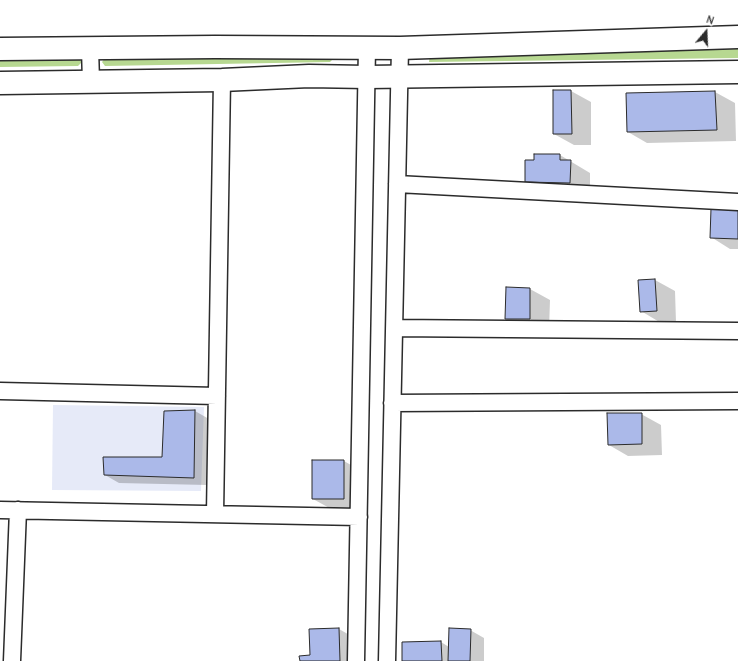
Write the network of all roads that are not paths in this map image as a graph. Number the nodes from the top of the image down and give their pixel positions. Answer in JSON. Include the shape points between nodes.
{"nodes":[{"id":1,"x":738,"y":37,"type":"edge"},
{"id":2,"x":368,"y":47,"type":"junction"},
{"id":3,"x":90,"y":48,"type":"junction"},
{"id":4,"x":400,"y":48,"type":"junction"},
{"id":5,"x":0,"y":49,"type":"edge"},
{"id":6,"x":738,"y":72,"type":"edge"},
{"id":7,"x":367,"y":77,"type":"junction"},
{"id":8,"x":399,"y":77,"type":"junction"},
{"id":9,"x":222,"y":80,"type":"junction"},
{"id":10,"x":91,"y":82,"type":"junction"},
{"id":11,"x":0,"y":83,"type":"edge"},
{"id":12,"x":397,"y":184,"type":"junction"},
{"id":13,"x":738,"y":202,"type":"edge"},
{"id":14,"x":394,"y":328,"type":"junction"},
{"id":15,"x":738,"y":331,"type":"edge"},
{"id":16,"x":0,"y":391,"type":"edge"},
{"id":17,"x":217,"y":396,"type":"junction"},
{"id":18,"x":738,"y":401,"type":"edge"},
{"id":19,"x":392,"y":403,"type":"junction"},
{"id":20,"x":0,"y":510,"type":"edge"},
{"id":21,"x":18,"y":510,"type":"junction"},
{"id":22,"x":215,"y":514,"type":"junction"},
{"id":23,"x":359,"y":517,"type":"junction"},
{"id":24,"x":12,"y":661,"type":"edge"},
{"id":25,"x":356,"y":661,"type":"edge"},
{"id":26,"x":387,"y":661,"type":"edge"}],
"edges":[{"from":1,"to":4,"type":"main road"},
{"from":2,"to":3,"type":"main road"},
{"from":2,"to":4,"type":"main road"},
{"from":2,"to":7,"type":"street"},
{"from":3,"to":5,"type":"main road"},
{"from":3,"to":10,"type":"street"},
{"from":4,"to":8,"type":"street"},
{"from":6,"to":8,"type":"main road"},
{"from":7,"to":8,"type":"main road"},
{"from":7,"to":9,"type":"main road","via":[[309,76]]},
{"from":7,"to":23,"type":"street"},
{"from":8,"to":12,"type":"street"},
{"from":9,"to":10,"type":"main road"},
{"from":9,"to":17,"type":"street"},
{"from":10,"to":11,"type":"main road"},
{"from":12,"to":13,"type":"street"},
{"from":12,"to":14,"type":"street"},
{"from":14,"to":15,"type":"street"},
{"from":14,"to":19,"type":"street"},
{"from":16,"to":17,"type":"street"},
{"from":17,"to":22,"type":"street"},
{"from":18,"to":19,"type":"street"},
{"from":19,"to":26,"type":"street"},
{"from":20,"to":21,"type":"street"},
{"from":21,"to":22,"type":"street"},
{"from":21,"to":24,"type":"street"},
{"from":22,"to":23,"type":"street"},
{"from":23,"to":25,"type":"street"}]}
